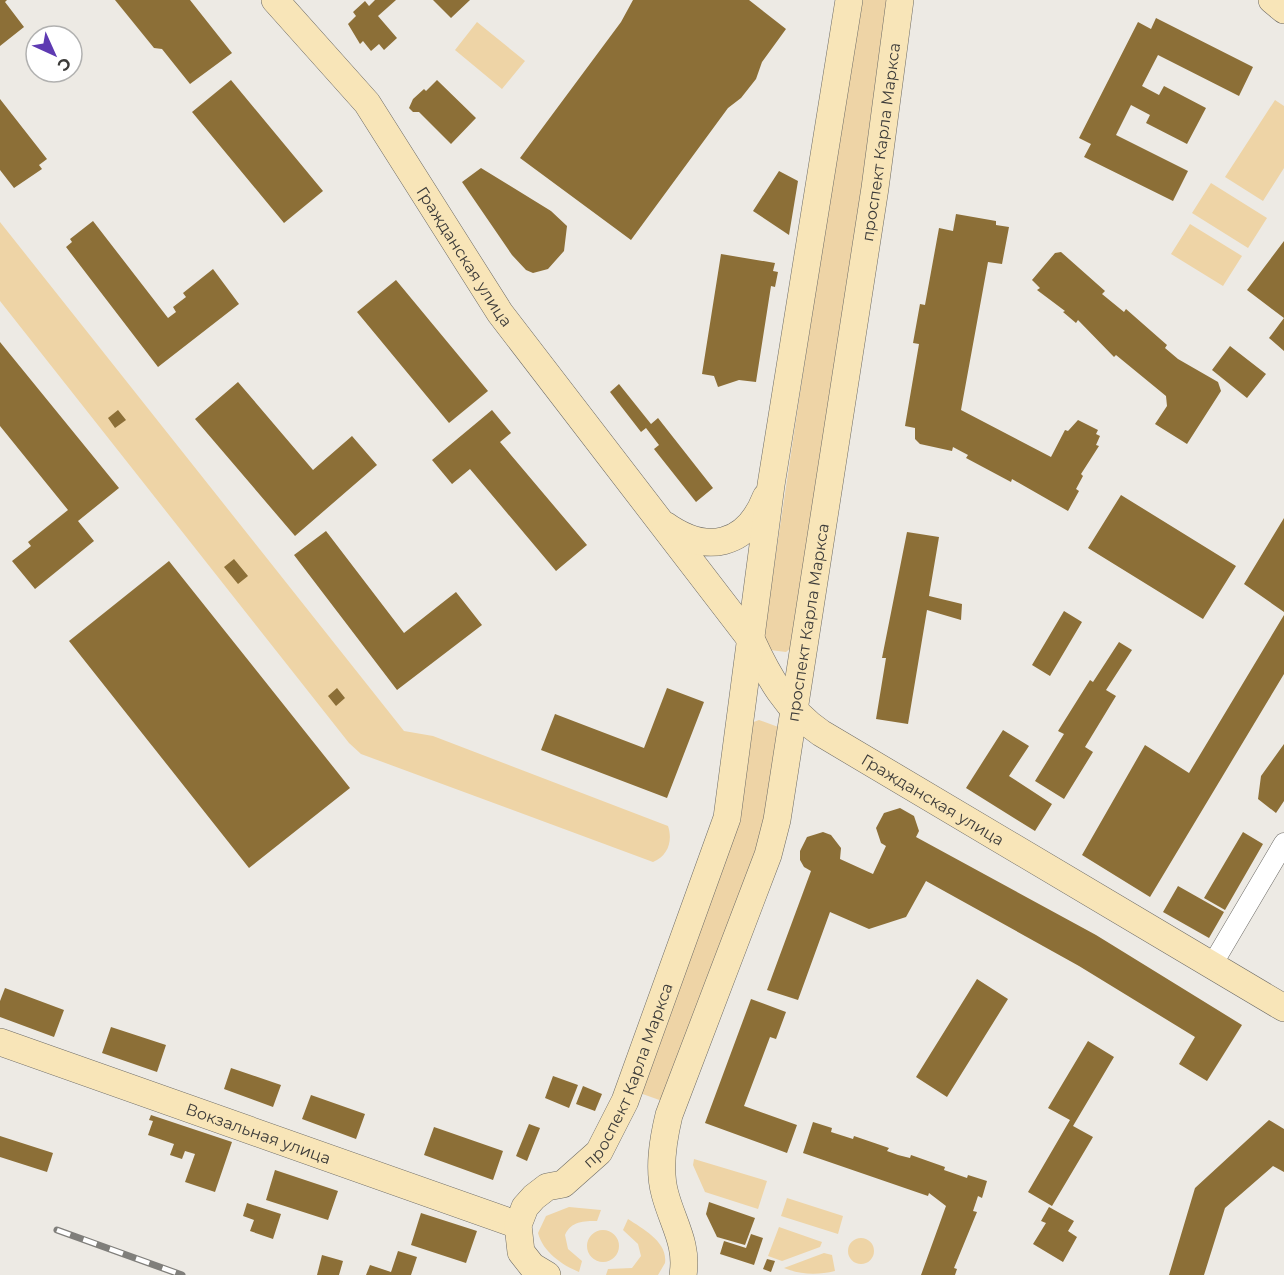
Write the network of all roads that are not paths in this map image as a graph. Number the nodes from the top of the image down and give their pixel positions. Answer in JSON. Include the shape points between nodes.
{"nodes":[{"id":1,"x":275,"y":0,"type":"edge"},
{"id":2,"x":849,"y":0,"type":"edge"},
{"id":3,"x":900,"y":0,"type":"edge"},
{"id":4,"x":1272,"y":0,"type":"edge"},
{"id":5,"x":1284,"y":10,"type":"edge"},
{"id":6,"x":771,"y":485,"type":"junction"},
{"id":7,"x":652,"y":513,"type":"junction"},
{"id":8,"x":752,"y":641,"type":"junction"},
{"id":9,"x":793,"y":709,"type":"junction"},
{"id":10,"x":1284,"y":843,"type":"edge"},
{"id":11,"x":1212,"y":965,"type":"junction"},
{"id":12,"x":1284,"y":1008,"type":"edge"},
{"id":13,"x":0,"y":1042,"type":"edge"},
{"id":14,"x":518,"y":1225,"type":"junction"},
{"id":15,"x":547,"y":1275,"type":"edge"},
{"id":16,"x":683,"y":1275,"type":"edge"}],
"edges":[{"from":1,"to":7,"type":"main road","name":"Гражданская улица","via":[[367,103],[500,313]]},
{"from":2,"to":6,"type":"main road","name":"проспект Карла Маркса"},
{"from":3,"to":9,"type":"main road","name":"проспект Карла Маркса","via":[[875,188]]},
{"from":4,"to":5,"type":"main road"},
{"from":6,"to":7,"type":"main road","name":"Гражданская улица","via":[[753,522],[741,535],[725,542],[684,537]]},
{"from":6,"to":8,"type":"main road","name":"проспект Карла Маркса"},
{"from":7,"to":8,"type":"main road","name":"Гражданская улица"},
{"from":8,"to":9,"type":"main road","name":"Гражданская улица","via":[[768,675]]},
{"from":8,"to":14,"type":"main road","name":"проспект Карла Маркса","via":[[727,818],[625,1101],[599,1152],[563,1185],[547,1187],[534,1197]]},
{"from":9,"to":11,"type":"main road","name":"Гражданская улица","via":[[821,733]]},
{"from":9,"to":16,"type":"main road","name":"проспект Карла Маркса","via":[[768,855],[663,1144],[663,1182],[675,1228],[683,1242]]},
{"from":10,"to":11,"type":"street"},
{"from":11,"to":12,"type":"main road","name":"Гражданская улица"},
{"from":13,"to":14,"type":"main road","name":"Вокзальная улица"},
{"from":14,"to":15,"type":"main road","via":[[521,1252],[532,1266]]}]}
